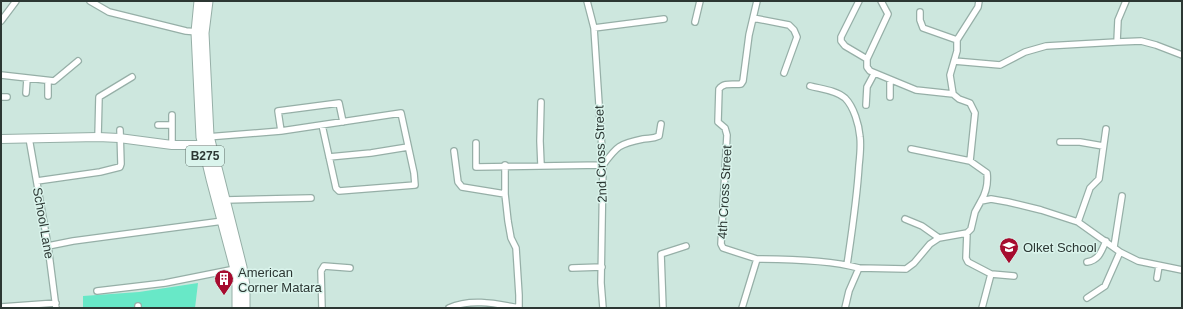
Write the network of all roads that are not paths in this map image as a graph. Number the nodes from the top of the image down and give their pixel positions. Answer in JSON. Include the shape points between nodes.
{"nodes":[{"id":1,"x":90,"y":1,"type":"edge"},
{"id":2,"x":199,"y":1,"type":"edge"},
{"id":3,"x":208,"y":1,"type":"edge"},
{"id":4,"x":587,"y":1,"type":"edge"},
{"id":5,"x":700,"y":1,"type":"edge"},
{"id":6,"x":757,"y":1,"type":"edge"},
{"id":7,"x":858,"y":1,"type":"edge"},
{"id":8,"x":881,"y":1,"type":"edge"},
{"id":9,"x":979,"y":1,"type":"edge"},
{"id":10,"x":1126,"y":1,"type":"edge"},
{"id":11,"x":13,"y":2,"type":"edge"},
{"id":12,"x":920,"y":12,"type":"dead end"},
{"id":13,"x":753,"y":18,"type":"junction"},
{"id":14,"x":664,"y":19,"type":"dead end"},
{"id":15,"x":1,"y":21,"type":"edge"},
{"id":16,"x":695,"y":22,"type":"dead end"},
{"id":17,"x":594,"y":28,"type":"junction"},
{"id":18,"x":200,"y":32,"type":"junction"},
{"id":19,"x":957,"y":40,"type":"junction"},
{"id":20,"x":1117,"y":42,"type":"junction"},
{"id":21,"x":1182,"y":54,"type":"edge"},
{"id":22,"x":867,"y":59,"type":"junction"},
{"id":23,"x":78,"y":61,"type":"dead end"},
{"id":24,"x":954,"y":61,"type":"junction"},
{"id":25,"x":784,"y":74,"type":"dead end"},
{"id":26,"x":874,"y":74,"type":"junction"},
{"id":27,"x":1,"y":75,"type":"edge"},
{"id":28,"x":132,"y":77,"type":"dead end"},
{"id":29,"x":27,"y":79,"type":"junction"},
{"id":30,"x":890,"y":80,"type":"junction"},
{"id":31,"x":48,"y":81,"type":"junction"},
{"id":32,"x":810,"y":86,"type":"dead end"},
{"id":33,"x":26,"y":93,"type":"dead end"},
{"id":34,"x":953,"y":94,"type":"junction"},
{"id":35,"x":48,"y":96,"type":"dead end"},
{"id":36,"x":890,"y":97,"type":"dead end"},
{"id":37,"x":541,"y":102,"type":"dead end"},
{"id":38,"x":866,"y":105,"type":"dead end"},
{"id":39,"x":172,"y":115,"type":"dead end"},
{"id":40,"x":343,"y":122,"type":"junction"},
{"id":41,"x":661,"y":124,"type":"dead end"},
{"id":42,"x":158,"y":125,"type":"dead end"},
{"id":43,"x":172,"y":125,"type":"junction"},
{"id":44,"x":322,"y":125,"type":"junction"},
{"id":45,"x":1106,"y":129,"type":"dead end"},
{"id":46,"x":281,"y":131,"type":"junction"},
{"id":47,"x":120,"y":134,"type":"junction"},
{"id":48,"x":98,"y":137,"type":"junction"},
{"id":49,"x":29,"y":138,"type":"junction"},
{"id":50,"x":1,"y":139,"type":"edge"},
{"id":51,"x":206,"y":141,"type":"junction"},
{"id":52,"x":1060,"y":142,"type":"dead end"},
{"id":53,"x":476,"y":143,"type":"dead end"},
{"id":54,"x":172,"y":145,"type":"junction"},
{"id":55,"x":1103,"y":146,"type":"junction"},
{"id":56,"x":408,"y":147,"type":"junction"},
{"id":57,"x":911,"y":149,"type":"dead end"},
{"id":58,"x":454,"y":151,"type":"dead end"},
{"id":59,"x":329,"y":156,"type":"junction"},
{"id":60,"x":970,"y":160,"type":"junction"},
{"id":61,"x":505,"y":165,"type":"junction"},
{"id":62,"x":541,"y":165,"type":"junction"},
{"id":63,"x":603,"y":166,"type":"junction"},
{"id":64,"x":37,"y":182,"type":"junction"},
{"id":65,"x":505,"y":194,"type":"junction"},
{"id":66,"x":1122,"y":196,"type":"dead end"},
{"id":67,"x":311,"y":198,"type":"dead end"},
{"id":68,"x":225,"y":200,"type":"junction"},
{"id":69,"x":981,"y":201,"type":"junction"},
{"id":70,"x":905,"y":219,"type":"dead end"},
{"id":71,"x":223,"y":221,"type":"junction"},
{"id":72,"x":1078,"y":222,"type":"junction"},
{"id":73,"x":967,"y":233,"type":"junction"},
{"id":74,"x":939,"y":238,"type":"junction"},
{"id":75,"x":1106,"y":241,"type":"junction"},
{"id":76,"x":48,"y":246,"type":"junction"},
{"id":77,"x":686,"y":246,"type":"dead end"},
{"id":78,"x":1114,"y":247,"type":"junction"},
{"id":79,"x":1120,"y":252,"type":"junction"},
{"id":80,"x":757,"y":259,"type":"junction"},
{"id":81,"x":1087,"y":262,"type":"dead end"},
{"id":82,"x":847,"y":265,"type":"junction"},
{"id":83,"x":1158,"y":266,"type":"junction"},
{"id":84,"x":602,"y":267,"type":"junction"},
{"id":85,"x":350,"y":268,"type":"dead end"},
{"id":86,"x":572,"y":268,"type":"dead end"},
{"id":87,"x":859,"y":268,"type":"junction"},
{"id":88,"x":235,"y":269,"type":"junction"},
{"id":89,"x":1182,"y":270,"type":"edge"},
{"id":90,"x":991,"y":274,"type":"junction"},
{"id":91,"x":1014,"y":276,"type":"dead end"},
{"id":92,"x":1158,"y":278,"type":"dead end"},
{"id":93,"x":97,"y":291,"type":"dead end"},
{"id":94,"x":1087,"y":298,"type":"dead end"},
{"id":95,"x":56,"y":305,"type":"edge"},
{"id":96,"x":1,"y":307,"type":"edge"},
{"id":97,"x":237,"y":308,"type":"edge"},
{"id":98,"x":245,"y":308,"type":"edge"},
{"id":99,"x":322,"y":308,"type":"edge"},
{"id":100,"x":449,"y":308,"type":"edge"},
{"id":101,"x":519,"y":308,"type":"edge"},
{"id":102,"x":603,"y":308,"type":"edge"},
{"id":103,"x":663,"y":308,"type":"edge"},
{"id":104,"x":742,"y":308,"type":"edge"},
{"id":105,"x":845,"y":308,"type":"edge"},
{"id":106,"x":982,"y":308,"type":"edge"}],
"edges":[{"from":1,"to":18,"type":"street","via":[[109,12],[186,31]]},
{"from":2,"to":18,"type":"main road","number":"B275"},
{"from":3,"to":18,"type":"main road","number":"B275"},
{"from":4,"to":17,"type":"street","name":"2nd Cross Street"},
{"from":5,"to":16,"type":"street"},
{"from":6,"to":13,"type":"street","name":"4th Cross Street"},
{"from":7,"to":22,"type":"street","via":[[841,42]]},
{"from":8,"to":22,"type":"street","via":[[888,14]]},
{"from":9,"to":19,"type":"street","via":[[978,7]]},
{"from":10,"to":20,"type":"street","via":[[1118,20]]},
{"from":11,"to":15,"type":"street"},
{"from":12,"to":19,"type":"street","via":[[923,28]]},
{"from":13,"to":25,"type":"street","via":[[789,26],[794,30],[797,37]]},
{"from":13,"to":80,"type":"street","name":"4th Cross Street","via":[[743,81],[741,84],[720,87],[718,122],[725,128],[727,135],[721,244],[723,248]]},
{"from":14,"to":17,"type":"street"},
{"from":17,"to":63,"type":"street","name":"2nd Cross Street"},
{"from":18,"to":51,"type":"main road","number":"B275"},
{"from":19,"to":24,"type":"street"},
{"from":20,"to":21,"type":"street","via":[[1141,41]]},
{"from":20,"to":24,"type":"street","via":[[1046,46],[1025,52],[1000,65]]},
{"from":22,"to":26,"type":"street","via":[[867,67]]},
{"from":23,"to":31,"type":"street","via":[[54,81]]},
{"from":24,"to":34,"type":"street","via":[[950,75]]},
{"from":26,"to":30,"type":"street"},
{"from":26,"to":38,"type":"street","via":[[867,87]]},
{"from":27,"to":29,"type":"street"},
{"from":28,"to":48,"type":"street","via":[[99,97]]},
{"from":29,"to":31,"type":"street"},
{"from":29,"to":33,"type":"street"},
{"from":30,"to":34,"type":"street","via":[[916,90]]},
{"from":30,"to":36,"type":"street"},
{"from":31,"to":35,"type":"street"},
{"from":32,"to":82,"type":"street","via":[[834,92],[845,98],[852,108],[861,138],[854,223]]},
{"from":34,"to":60,"type":"street","via":[[970,103],[975,113]]},
{"from":37,"to":62,"type":"street"},
{"from":39,"to":43,"type":"street"},
{"from":40,"to":44,"type":"street"},
{"from":40,"to":46,"type":"street","via":[[339,103],[278,111]]},
{"from":40,"to":56,"type":"street","via":[[401,113]]},
{"from":41,"to":63,"type":"street","via":[[659,136],[621,145]]},
{"from":42,"to":43,"type":"street"},
{"from":43,"to":54,"type":"street"},
{"from":44,"to":46,"type":"street"},
{"from":44,"to":59,"type":"street"},
{"from":45,"to":55,"type":"street"},
{"from":46,"to":51,"type":"street"},
{"from":47,"to":48,"type":"main road"},
{"from":47,"to":54,"type":"main road"},
{"from":47,"to":64,"type":"street","via":[[120,167]]},
{"from":48,"to":49,"type":"main road"},
{"from":49,"to":50,"type":"main road"},
{"from":49,"to":64,"type":"street","name":"School Lane"},
{"from":51,"to":54,"type":"main road"},
{"from":51,"to":68,"type":"main road","number":"B275"},
{"from":51,"to":71,"type":"main road","number":"B275"},
{"from":52,"to":55,"type":"street"},
{"from":53,"to":61,"type":"street","via":[[476,167]]},
{"from":55,"to":72,"type":"street","via":[[1099,179],[1090,188]]},
{"from":56,"to":59,"type":"street"},
{"from":56,"to":59,"type":"street","via":[[415,185],[339,191],[336,188]]},
{"from":57,"to":60,"type":"street"},
{"from":58,"to":65,"type":"street","via":[[457,177],[462,187]]},
{"from":60,"to":69,"type":"street","via":[[987,173],[988,179]]},
{"from":61,"to":62,"type":"street"},
{"from":61,"to":65,"type":"street"},
{"from":62,"to":63,"type":"street"},
{"from":63,"to":84,"type":"street","name":"2nd Cross Street"},
{"from":64,"to":76,"type":"street","name":"School Lane"},
{"from":65,"to":101,"type":"street","via":[[511,238],[516,248]]},
{"from":66,"to":78,"type":"street"},
{"from":67,"to":68,"type":"street"},
{"from":68,"to":98,"type":"main road","number":"B275","via":[[242,267]]},
{"from":69,"to":72,"type":"street","via":[[1008,202]]},
{"from":69,"to":73,"type":"street","via":[[971,229]]},
{"from":70,"to":74,"type":"street","via":[[922,226]]},
{"from":71,"to":76,"type":"street"},
{"from":71,"to":88,"type":"main road","number":"B275"},
{"from":72,"to":75,"type":"street"},
{"from":73,"to":74,"type":"street"},
{"from":73,"to":90,"type":"street","via":[[968,262]]},
{"from":74,"to":87,"type":"street","via":[[906,269]]},
{"from":75,"to":78,"type":"street"},
{"from":75,"to":81,"type":"street","via":[[1098,257]]},
{"from":76,"to":95,"type":"street","name":"School Lane"},
{"from":77,"to":103,"type":"street","via":[[661,254]]},
{"from":78,"to":79,"type":"street"},
{"from":79,"to":83,"type":"street","via":[[1138,261]]},
{"from":79,"to":94,"type":"street","via":[[1105,286]]},
{"from":80,"to":82,"type":"street"},
{"from":80,"to":104,"type":"street"},
{"from":82,"to":87,"type":"street"},
{"from":83,"to":89,"type":"street"},
{"from":83,"to":92,"type":"street"},
{"from":84,"to":86,"type":"street"},
{"from":84,"to":102,"type":"street","name":"2nd Cross Street"},
{"from":85,"to":99,"type":"street","via":[[324,266],[321,271]]},
{"from":87,"to":105,"type":"street"},
{"from":88,"to":93,"type":"street","via":[[165,283]]},
{"from":88,"to":97,"type":"main road","number":"B275"},
{"from":90,"to":91,"type":"street"},
{"from":90,"to":106,"type":"street"},
{"from":95,"to":96,"type":"street"},
{"from":100,"to":101,"type":"street","via":[[476,302]]}]}
